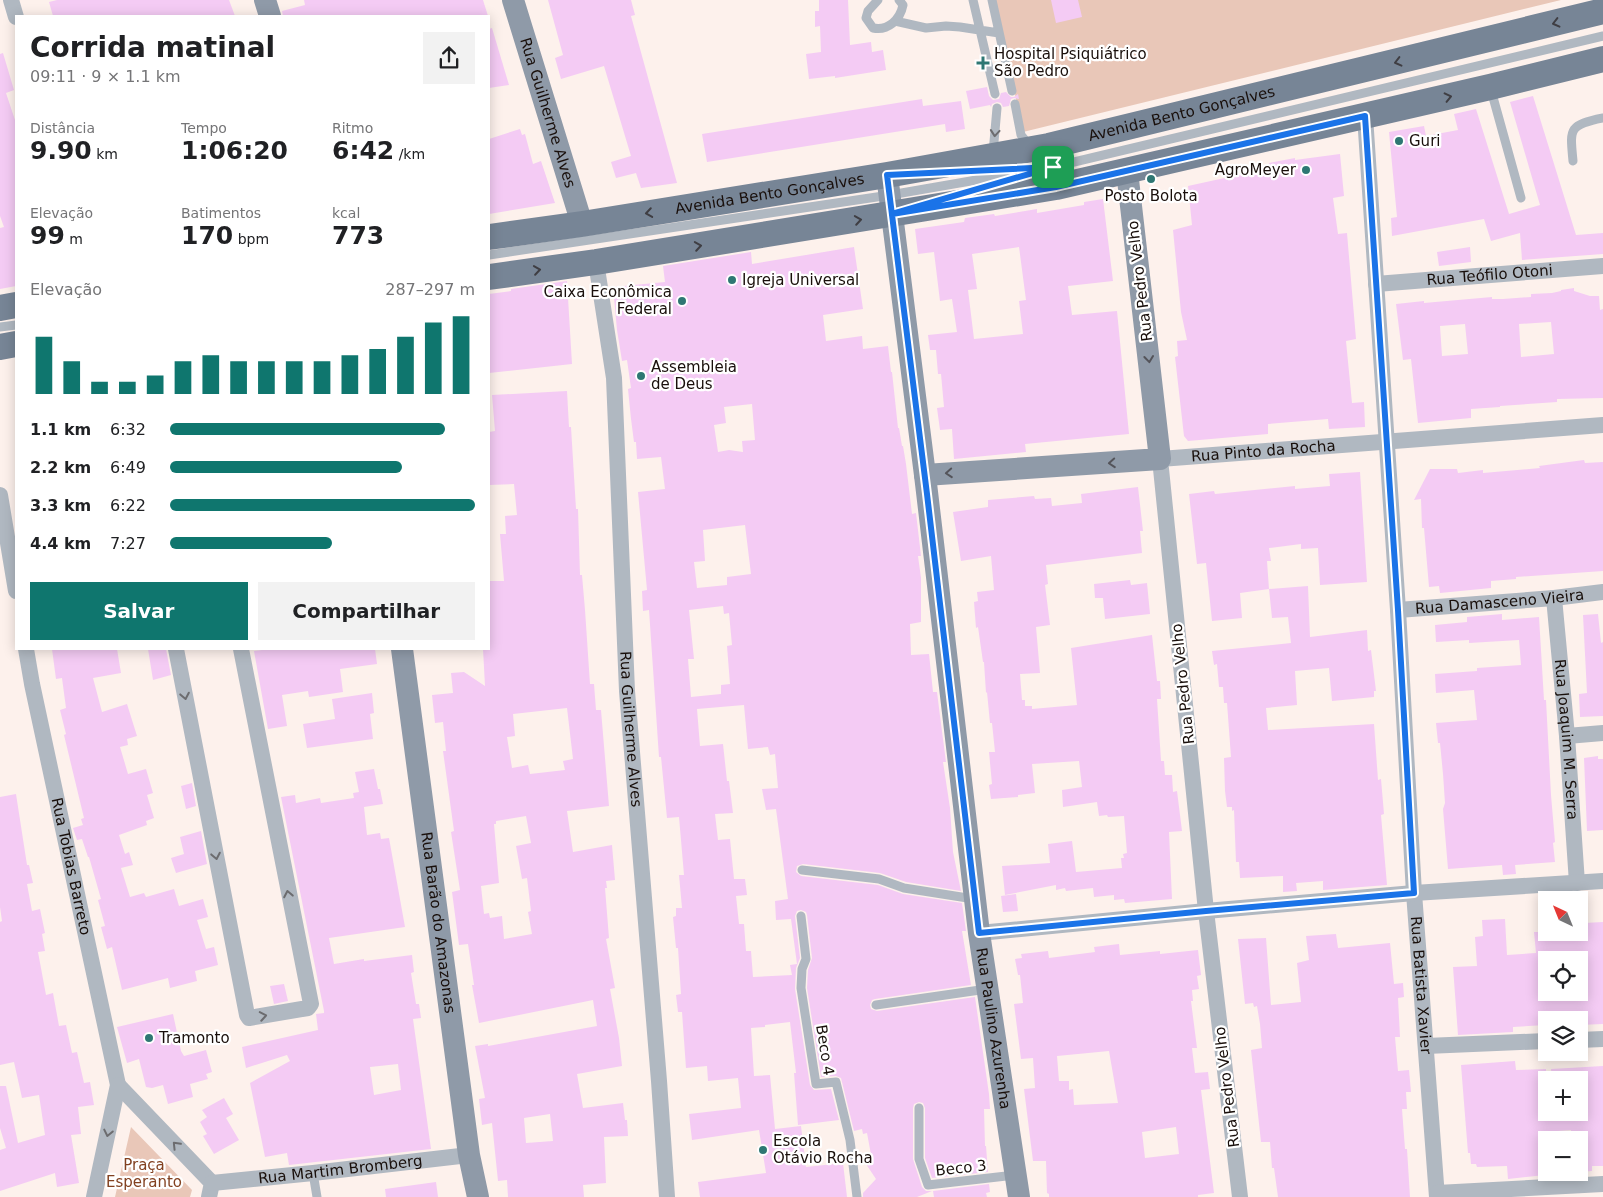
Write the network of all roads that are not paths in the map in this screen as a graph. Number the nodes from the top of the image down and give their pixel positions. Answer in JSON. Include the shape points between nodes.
{"nodes":[{"id":1,"x":11,"y":0,"type":"edge"},
{"id":2,"x":265,"y":0,"type":"edge"},
{"id":3,"x":513,"y":0,"type":"edge"},
{"id":4,"x":878,"y":0,"type":"edge"},
{"id":5,"x":900,"y":0,"type":"edge"},
{"id":6,"x":973,"y":0,"type":"edge"},
{"id":7,"x":992,"y":0,"type":"edge"},
{"id":8,"x":1603,"y":11,"type":"edge"},
{"id":9,"x":15,"y":15,"type":"edge"},
{"id":10,"x":270,"y":15,"type":"edge"},
{"id":11,"x":895,"y":21,"type":"junction"},
{"id":12,"x":980,"y":30,"type":"junction"},
{"id":13,"x":999,"y":33,"type":"junction"},
{"id":14,"x":1603,"y":36,"type":"edge"},
{"id":15,"x":1603,"y":59,"type":"edge"},
{"id":16,"x":1490,"y":87,"type":"junction"},
{"id":17,"x":1015,"y":104,"type":"dead end"},
{"id":18,"x":997,"y":108,"type":"dead end"},
{"id":19,"x":1365,"y":116,"type":"junction"},
{"id":20,"x":1603,"y":118,"type":"edge"},
{"id":21,"x":1032,"y":149,"type":"junction"},
{"id":22,"x":993,"y":157,"type":"junction"},
{"id":23,"x":1573,"y":162,"type":"dead end"},
{"id":24,"x":1053,"y":167,"type":"junction"},
{"id":25,"x":1127,"y":171,"type":"junction"},
{"id":26,"x":955,"y":172,"type":"dead end"},
{"id":27,"x":965,"y":172,"type":"dead end"},
{"id":28,"x":977,"y":189,"type":"dead end"},
{"id":29,"x":968,"y":192,"type":"dead end"},
{"id":30,"x":890,"y":195,"type":"junction"},
{"id":31,"x":1521,"y":198,"type":"dead end"},
{"id":32,"x":582,"y":224,"type":"junction"},
{"id":33,"x":490,"y":237,"type":"edge"},
{"id":34,"x":490,"y":255,"type":"edge"},
{"id":35,"x":596,"y":262,"type":"junction"},
{"id":36,"x":1603,"y":266,"type":"edge"},
{"id":37,"x":490,"y":277,"type":"edge"},
{"id":38,"x":1376,"y":284,"type":"junction"},
{"id":39,"x":15,"y":305,"type":"edge"},
{"id":40,"x":0,"y":308,"type":"edge"},
{"id":41,"x":15,"y":324,"type":"edge"},
{"id":42,"x":0,"y":327,"type":"edge"},
{"id":43,"x":15,"y":344,"type":"edge"},
{"id":44,"x":0,"y":347,"type":"edge"},
{"id":45,"x":1603,"y":425,"type":"edge"},
{"id":46,"x":1387,"y":441,"type":"junction"},
{"id":47,"x":1160,"y":460,"type":"junction"},
{"id":48,"x":925,"y":475,"type":"junction"},
{"id":49,"x":0,"y":495,"type":"edge"},
{"id":50,"x":15,"y":585,"type":"edge"},
{"id":51,"x":1603,"y":592,"type":"edge"},
{"id":52,"x":1554,"y":598,"type":"junction"},
{"id":53,"x":1398,"y":610,"type":"junction"},
{"id":54,"x":26,"y":650,"type":"edge"},
{"id":55,"x":176,"y":650,"type":"edge"},
{"id":56,"x":241,"y":650,"type":"edge"},
{"id":57,"x":402,"y":650,"type":"edge"},
{"id":58,"x":1603,"y":733,"type":"edge"},
{"id":59,"x":1567,"y":736,"type":"junction"},
{"id":60,"x":802,"y":870,"type":"dead end"},
{"id":61,"x":1603,"y":881,"type":"edge"},
{"id":62,"x":1578,"y":883,"type":"junction"},
{"id":63,"x":1414,"y":893,"type":"junction"},
{"id":64,"x":975,"y":899,"type":"junction"},
{"id":65,"x":1206,"y":911,"type":"junction"},
{"id":66,"x":800,"y":916,"type":"dead end"},
{"id":67,"x":979,"y":933,"type":"junction"},
{"id":68,"x":988,"y":989,"type":"junction"},
{"id":69,"x":876,"y":1005,"type":"dead end"},
{"id":70,"x":1603,"y":1039,"type":"edge"},
{"id":71,"x":1588,"y":1040,"type":"edge"},
{"id":72,"x":1538,"y":1041,"type":"edge"},
{"id":73,"x":1426,"y":1046,"type":"junction"},
{"id":74,"x":118,"y":1085,"type":"junction"},
{"id":75,"x":919,"y":1108,"type":"dead end"},
{"id":76,"x":469,"y":1155,"type":"junction"},
{"id":77,"x":313,"y":1173,"type":"junction"},
{"id":78,"x":1603,"y":1184,"type":"edge"},
{"id":79,"x":1017,"y":1186,"type":"edge"},
{"id":80,"x":210,"y":1190,"type":"edge"},
{"id":81,"x":1437,"y":1195,"type":"edge"},
{"id":82,"x":94,"y":1197,"type":"edge"},
{"id":83,"x":318,"y":1197,"type":"edge"},
{"id":84,"x":478,"y":1197,"type":"edge"},
{"id":85,"x":667,"y":1197,"type":"edge"},
{"id":86,"x":857,"y":1197,"type":"edge"},
{"id":87,"x":1240,"y":1197,"type":"edge"}],
"edges":[{"from":1,"to":9,"type":"street"},
{"from":2,"to":10,"type":"street"},
{"from":3,"to":32,"type":"street","name":"Rua Guilherme Alves"},
{"from":4,"to":11,"type":"lane","via":[[868,11],[866,18],[869,24],[881,30]]},
{"from":5,"to":11,"type":"lane","via":[[902,12]]},
{"from":6,"to":12,"type":"lane"},
{"from":7,"to":13,"type":"lane"},
{"from":8,"to":21,"type":"main road","name":"Avenida Bento Gonçalves","one_way":true},
{"from":11,"to":12,"type":"lane","via":[[926,28],[946,26]]},
{"from":12,"to":13,"type":"lane"},
{"from":12,"to":13,"type":"lane","via":[[995,91],[1011,87]]},
{"from":14,"to":24,"type":"lane"},
{"from":15,"to":16,"type":"main road","name":"Avenida Bento Gonçalves"},
{"from":19,"to":16,"type":"main road","name":"Avenida Bento Gonçalves","one_way":true},
{"from":16,"to":31,"type":"lane"},
{"from":17,"to":21,"type":"lane","via":[[1021,135]]},
{"from":18,"to":22,"type":"lane","one_way":true},
{"from":19,"to":25,"type":"main road","name":"Avenida Bento Gonçalves"},
{"from":19,"to":38,"type":"street","name":"Rua Batista Xavier"},
{"from":20,"to":23,"type":"lane","via":[[1575,127],[1570,136]]},
{"from":21,"to":22,"type":"main road","name":"Avenida Bento Gonçalves"},
{"from":22,"to":30,"type":"main road","name":"Avenida Bento Gonçalves"},
{"from":24,"to":27,"type":"lane"},
{"from":24,"to":28,"type":"lane"},
{"from":24,"to":30,"type":"lane"},
{"from":25,"to":30,"type":"main road","name":"Avenida Bento Gonçalves","via":[[1056,187]]},
{"from":25,"to":47,"type":"street","name":"Rua Pedro Velho","one_way":true},
{"from":26,"to":30,"type":"lane"},
{"from":29,"to":30,"type":"lane"},
{"from":30,"to":32,"type":"main road","name":"Avenida Bento Gonçalves","one_way":true},
{"from":30,"to":34,"type":"lane"},
{"from":35,"to":30,"type":"main road","name":"Avenida Bento Gonçalves","one_way":true},
{"from":30,"to":48,"type":"street","name":"Rua Paulino Azurenha"},
{"from":32,"to":33,"type":"main road","name":"Avenida Bento Gonçalves"},
{"from":37,"to":35,"type":"main road","name":"Avenida Bento Gonçalves","one_way":true},
{"from":35,"to":85,"type":"street","name":"Rua Guilherme Alves","via":[[614,378],[627,690]]},
{"from":36,"to":38,"type":"street","name":"Rua Teófilo Otoni"},
{"from":38,"to":46,"type":"street","name":"Rua Batista Xavier"},
{"from":39,"to":40,"type":"main road"},
{"from":41,"to":42,"type":"lane"},
{"from":43,"to":44,"type":"main road"},
{"from":45,"to":46,"type":"street","name":"Rua Pinto da Rocha"},
{"from":46,"to":47,"type":"street","name":"Rua Pinto da Rocha"},
{"from":46,"to":53,"type":"street","name":"Rua Batista Xavier"},
{"from":47,"to":48,"type":"street","name":"Rua Pinto da Rocha","one_way":true},
{"from":47,"to":65,"type":"street","name":"Rua Pedro Velho"},
{"from":48,"to":64,"type":"street","name":"Rua Paulino Azurenha"},
{"from":49,"to":50,"type":"street"},
{"from":51,"to":52,"type":"street","name":"Rua Damasceno Vieira"},
{"from":52,"to":53,"type":"street","name":"Rua Damasceno Vieira"},
{"from":52,"to":59,"type":"street","name":"Rua Joaquim M. Serra"},
{"from":53,"to":63,"type":"street","name":"Rua Batista Xavier"},
{"from":54,"to":74,"type":"street","name":"Rua Tobias Barreto"},
{"from":55,"to":56,"type":"street","one_way":true,"via":[[249,1018],[308,1008],[311,1004]]},
{"from":57,"to":76,"type":"street","name":"Rua Barão do Amazonas"},
{"from":58,"to":59,"type":"street"},
{"from":59,"to":62,"type":"street","name":"Rua Joaquim M. Serra"},
{"from":60,"to":64,"type":"lane","via":[[879,879],[904,888]]},
{"from":61,"to":62,"type":"street"},
{"from":62,"to":63,"type":"street"},
{"from":63,"to":65,"type":"street"},
{"from":63,"to":73,"type":"street","name":"Rua Batista Xavier"},
{"from":64,"to":67,"type":"street","name":"Rua Paulino Azurenha"},
{"from":65,"to":67,"type":"street"},
{"from":65,"to":87,"type":"street","name":"Rua Pedro Velho"},
{"from":66,"to":86,"type":"lane","name":"Beco 4","via":[[806,959],[801,988],[816,1084],[836,1082],[850,1140]]},
{"from":67,"to":68,"type":"street","name":"Rua Paulino Azurenha"},
{"from":68,"to":69,"type":"lane"},
{"from":68,"to":79,"type":"street","name":"Rua Paulino Azurenha"},
{"from":70,"to":71,"type":"street"},
{"from":72,"to":73,"type":"street"},
{"from":73,"to":81,"type":"street","name":"Rua Batista Xavier"},
{"from":80,"to":74,"type":"street","one_way":true},
{"from":74,"to":82,"type":"street","name":"Rua Tobias Barreto","one_way":true},
{"from":75,"to":79,"type":"lane","name":"Beco 3","via":[[919,1159],[928,1185]]},
{"from":76,"to":77,"type":"street","name":"Rua Martim Bromberg"},
{"from":76,"to":84,"type":"street","name":"Rua Barão do Amazonas"},
{"from":77,"to":80,"type":"street","name":"Rua Martim Bromberg"},
{"from":77,"to":83,"type":"lane"},
{"from":78,"to":81,"type":"street"}]}
